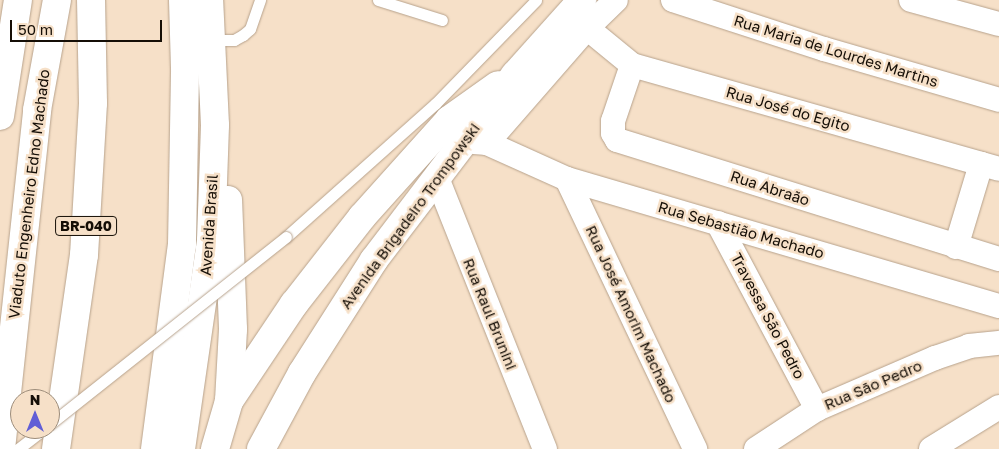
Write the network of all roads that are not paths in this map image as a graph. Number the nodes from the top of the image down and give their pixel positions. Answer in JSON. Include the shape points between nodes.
{"nodes":[{"id":1,"x":18,"y":0,"type":"edge"},
{"id":2,"x":57,"y":0,"type":"edge"},
{"id":3,"x":91,"y":0,"type":"edge"},
{"id":4,"x":183,"y":0,"type":"edge"},
{"id":5,"x":209,"y":0,"type":"edge"},
{"id":6,"x":260,"y":0,"type":"edge"},
{"id":7,"x":378,"y":0,"type":"edge"},
{"id":8,"x":536,"y":0,"type":"edge"},
{"id":9,"x":582,"y":0,"type":"edge"},
{"id":10,"x":616,"y":0,"type":"edge"},
{"id":11,"x":673,"y":0,"type":"edge"},
{"id":12,"x":911,"y":0,"type":"edge"},
{"id":13,"x":442,"y":20,"type":"dead end"},
{"id":14,"x":999,"y":24,"type":"edge"},
{"id":15,"x":587,"y":28,"type":"junction"},
{"id":16,"x":211,"y":40,"type":"junction"},
{"id":17,"x":632,"y":64,"type":"junction"},
{"id":18,"x":515,"y":75,"type":"junction"},
{"id":19,"x":999,"y":100,"type":"edge"},
{"id":20,"x":0,"y":116,"type":"edge"},
{"id":21,"x":215,"y":125,"type":"junction"},
{"id":22,"x":476,"y":142,"type":"junction"},
{"id":23,"x":990,"y":166,"type":"edge"},
{"id":24,"x":437,"y":178,"type":"junction"},
{"id":25,"x":567,"y":179,"type":"junction"},
{"id":26,"x":718,"y":223,"type":"junction"},
{"id":27,"x":956,"y":247,"type":"junction"},
{"id":28,"x":999,"y":259,"type":"edge"},
{"id":29,"x":999,"y":306,"type":"edge"},
{"id":30,"x":999,"y":343,"type":"edge"},
{"id":31,"x":229,"y":402,"type":"junction"},
{"id":32,"x":999,"y":407,"type":"edge"},
{"id":33,"x":818,"y":408,"type":"junction"},
{"id":34,"x":60,"y":416,"type":"edge"},
{"id":35,"x":31,"y":439,"type":"edge"},
{"id":36,"x":1,"y":449,"type":"edge"},
{"id":37,"x":18,"y":449,"type":"edge"},
{"id":38,"x":56,"y":449,"type":"edge"},
{"id":39,"x":155,"y":449,"type":"edge"},
{"id":40,"x":181,"y":449,"type":"edge"},
{"id":41,"x":215,"y":449,"type":"edge"},
{"id":42,"x":261,"y":449,"type":"edge"},
{"id":43,"x":545,"y":449,"type":"edge"},
{"id":44,"x":695,"y":449,"type":"edge"},
{"id":45,"x":756,"y":449,"type":"edge"},
{"id":46,"x":932,"y":449,"type":"edge"}],
"edges":[{"from":1,"to":20,"type":"highway"},
{"from":2,"to":36,"type":"highway","name":"Viaduto Engenheiro Edno Machado","via":[[37,110]]},
{"from":3,"to":38,"type":"highway","number":"BR-040","via":[[92,113],[85,246]]},
{"from":4,"to":39,"type":"highway","name":"Avenida Brasil","via":[[186,68],[182,245]]},
{"from":5,"to":16,"type":"highway","name":"Avenida Brasil"},
{"from":6,"to":16,"type":"lane","via":[[250,29],[243,35],[234,40]]},
{"from":7,"to":13,"type":"lane"},
{"from":8,"to":34,"type":"lane","bridge":true,"via":[[435,104],[352,181]]},
{"from":9,"to":18,"type":"highway","name":"Avenida Brigadeiro Trompowski"},
{"from":10,"to":15,"type":"street"},
{"from":11,"to":19,"type":"street","name":"Rua Maria de Lourdes Martins","via":[[824,49]]},
{"from":12,"to":14,"type":"street"},
{"from":15,"to":17,"type":"street","name":"Rua José do Egito"},
{"from":15,"to":22,"type":"street"},
{"from":16,"to":21,"type":"highway","name":"Avenida Brasil"},
{"from":17,"to":23,"type":"street","name":"Rua José do Egito"},
{"from":17,"to":27,"type":"street","name":"Rua Abraão","via":[[613,121],[612,132],[617,140]]},
{"from":18,"to":22,"type":"highway","name":"Avenida Brigadeiro Trompowski"},
{"from":18,"to":31,"type":"highway","via":[[457,114],[412,159],[294,304]]},
{"from":21,"to":31,"type":"highway","via":[[227,185],[231,242],[233,329]]},
{"from":21,"to":40,"type":"highway","name":"Avenida Brasil","via":[[211,240]]},
{"from":22,"to":24,"type":"highway","name":"Avenida Brigadeiro Trompowski"},
{"from":22,"to":25,"type":"street","name":"Rua Sebastião Machado"},
{"from":23,"to":27,"type":"street"},
{"from":24,"to":42,"type":"highway","name":"Avenida Brigadeiro Trompowski","via":[[374,260],[330,327]]},
{"from":24,"to":43,"type":"street","name":"Rua Raul Brunini"},
{"from":25,"to":26,"type":"street","name":"Rua Sebastião Machado"},
{"from":25,"to":44,"type":"street","name":"Rua José Amorim Machado"},
{"from":26,"to":29,"type":"street","name":"Rua Sebastião Machado"},
{"from":26,"to":33,"type":"street","name":"Travessa São Pedro"},
{"from":27,"to":28,"type":"street","name":"Rua Abraão"},
{"from":30,"to":33,"type":"street","name":"Rua São Pedro","via":[[969,346],[935,358]]},
{"from":31,"to":41,"type":"highway"},
{"from":32,"to":46,"type":"street"},
{"from":33,"to":45,"type":"street","name":"Rua São Pedro"},
{"from":35,"to":37,"type":"lane"}]}
